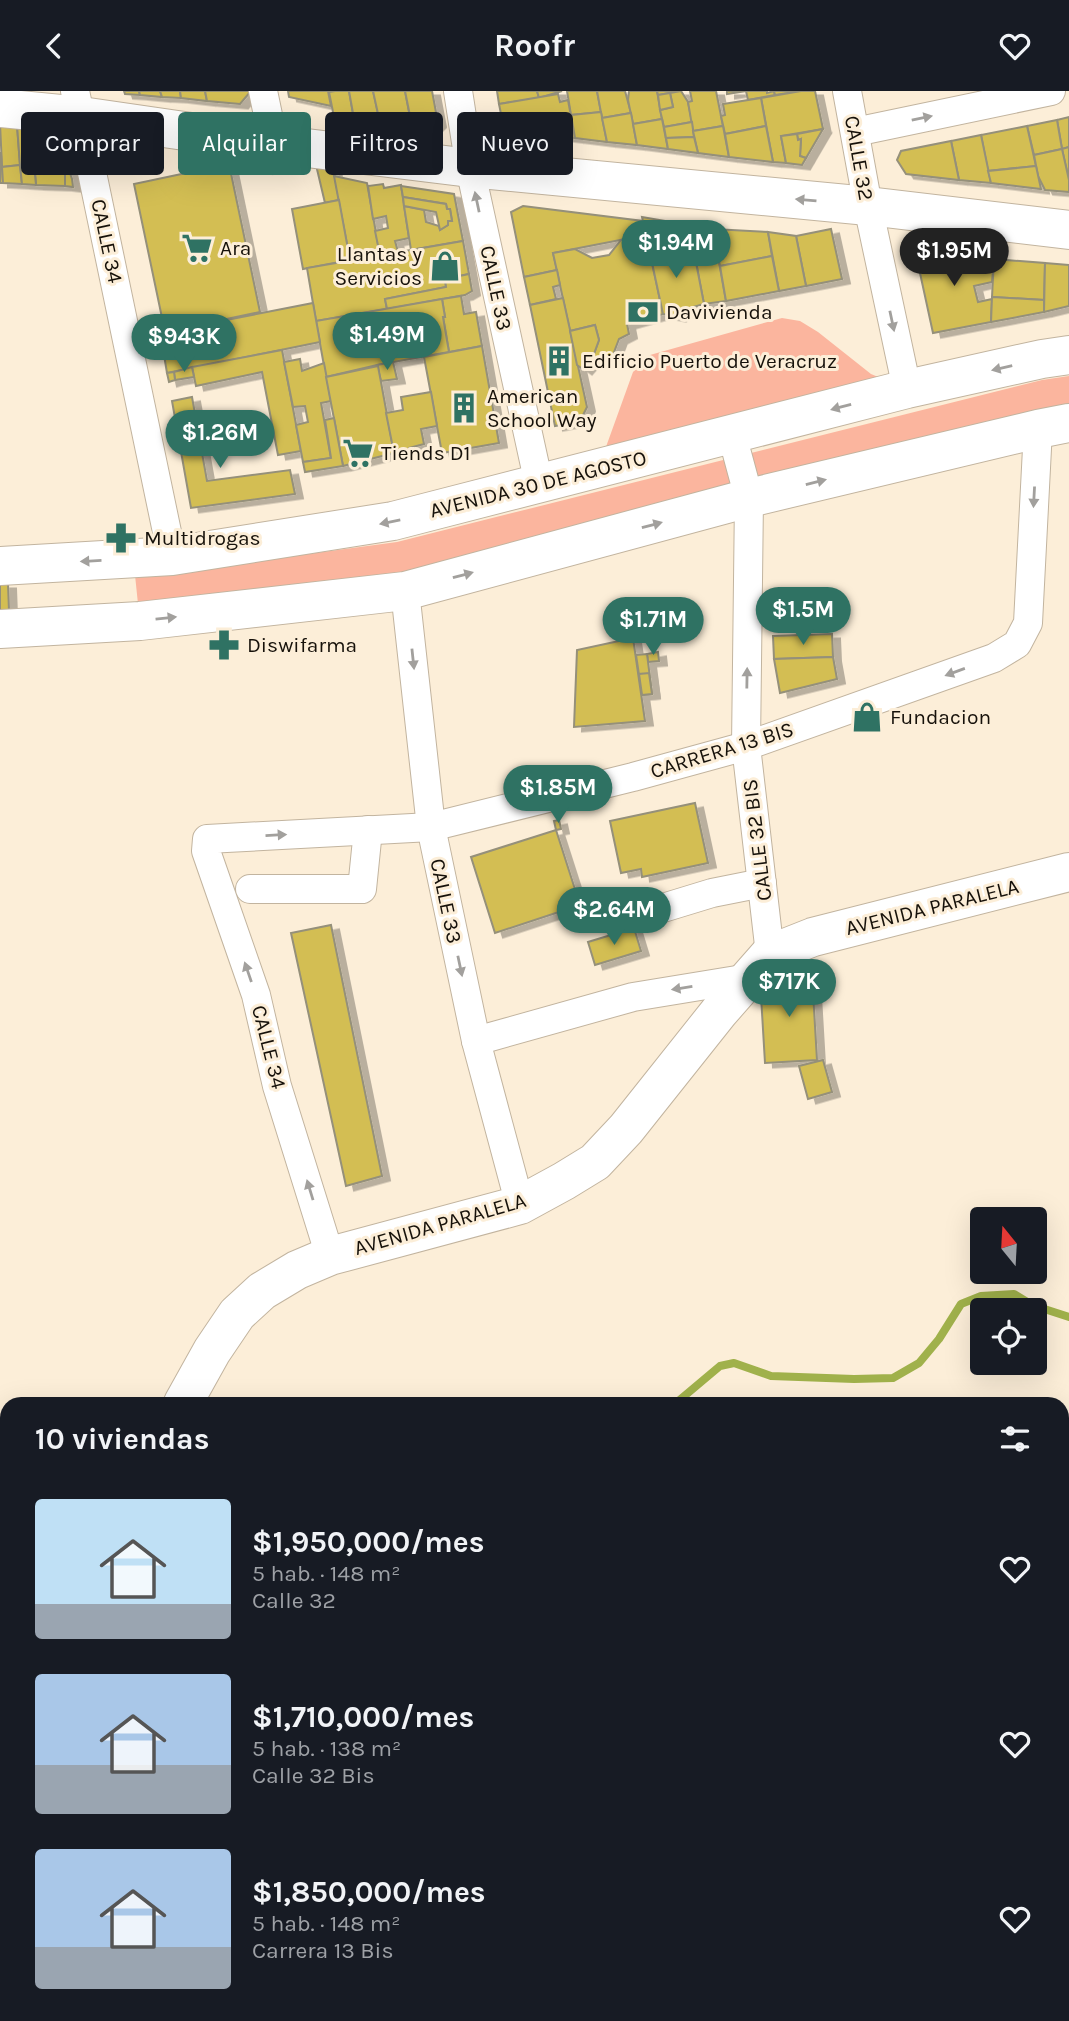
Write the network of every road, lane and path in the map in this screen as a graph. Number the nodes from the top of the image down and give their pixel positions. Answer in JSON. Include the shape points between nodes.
{"nodes":[{"id":1,"x":263,"y":91,"type":"edge"},
{"id":2,"x":458,"y":91,"type":"edge"},
{"id":3,"x":847,"y":91,"type":"edge"},
{"id":4,"x":1051,"y":91,"type":"edge"},
{"id":5,"x":78,"y":104,"type":"edge"},
{"id":6,"x":0,"y":109,"type":"edge"},
{"id":7,"x":267,"y":112,"type":"edge"},
{"id":8,"x":461,"y":112,"type":"edge"},
{"id":9,"x":178,"y":124,"type":"edge"},
{"id":10,"x":855,"y":132,"type":"junction"},
{"id":11,"x":311,"y":149,"type":"edge"},
{"id":12,"x":457,"y":166,"type":"edge"},
{"id":13,"x":472,"y":175,"type":"edge"},
{"id":14,"x":543,"y":175,"type":"edge"},
{"id":15,"x":868,"y":206,"type":"junction"},
{"id":16,"x":1069,"y":230,"type":"edge"},
{"id":17,"x":1069,"y":355,"type":"edge"},
{"id":18,"x":907,"y":389,"type":"junction"},
{"id":19,"x":1053,"y":426,"type":"edge"},
{"id":20,"x":732,"y":435,"type":"junction"},
{"id":21,"x":539,"y":484,"type":"junction"},
{"id":22,"x":749,"y":498,"type":"junction"},
{"id":23,"x":172,"y":556,"type":"junction"},
{"id":24,"x":0,"y":566,"type":"edge"},
{"id":25,"x":405,"y":591,"type":"junction"},
{"id":26,"x":0,"y":629,"type":"edge"},
{"id":27,"x":747,"y":746,"type":"junction"},
{"id":28,"x":431,"y":827,"type":"junction"},
{"id":29,"x":368,"y":830,"type":"junction"},
{"id":30,"x":207,"y":839,"type":"joint"},
{"id":31,"x":1069,"y":872,"type":"edge"},
{"id":32,"x":762,"y":883,"type":"junction"},
{"id":33,"x":250,"y":889,"type":"dead end"},
{"id":34,"x":640,"y":915,"type":"dead end"},
{"id":35,"x":760,"y":966,"type":"junction"},
{"id":36,"x":476,"y":1041,"type":"junction"},
{"id":37,"x":520,"y":1205,"type":"junction"},
{"id":38,"x":330,"y":1256,"type":"junction"},
{"id":39,"x":186,"y":1397,"type":"edge"}],
"edges":[{"from":1,"to":7,"type":"street"},
{"from":2,"to":8,"type":"street","name":"CALLE 33"},
{"from":3,"to":10,"type":"street","name":"CALLE 32"},
{"from":10,"to":4,"type":"street","one_way":true},
{"from":5,"to":6,"type":"main road"},
{"from":5,"to":9,"type":"main road"},
{"from":5,"to":23,"type":"street","name":"CALLE 34"},
{"from":10,"to":15,"type":"street","name":"CALLE 32"},
{"from":11,"to":12,"type":"main road"},
{"from":21,"to":13,"type":"street","name":"CALLE 33","one_way":true},
{"from":15,"to":14,"type":"main road","one_way":true},
{"from":15,"to":16,"type":"main road"},
{"from":15,"to":18,"type":"street","name":"CALLE 32","one_way":true},
{"from":17,"to":18,"type":"main road","name":"AVENIDA 30 DE AGOSTO","one_way":true},
{"from":18,"to":20,"type":"main road","name":"AVENIDA 30 DE AGOSTO","one_way":true},
{"from":22,"to":19,"type":"main road","one_way":true},
{"from":19,"to":27,"type":"street","name":"CARRERA 13 BIS","one_way":true,"via":[[1028,622],[1017,644],[994,658]]},
{"from":20,"to":21,"type":"main road","name":"AVENIDA 30 DE AGOSTO"},
{"from":20,"to":22,"type":"street","name":"CALLE 32 BIS"},
{"from":21,"to":23,"type":"main road","name":"AVENIDA 30 DE AGOSTO","one_way":true,"via":[[393,521]]},
{"from":25,"to":22,"type":"main road","one_way":true},
{"from":27,"to":22,"type":"street","name":"CALLE 32 BIS","one_way":true},
{"from":23,"to":24,"type":"main road","name":"AVENIDA 30 DE AGOSTO","one_way":true},
{"from":26,"to":25,"type":"main road","one_way":true,"via":[[140,621]]},
{"from":25,"to":28,"type":"street","name":"CALLE 33","one_way":true},
{"from":27,"to":28,"type":"street","name":"CARRERA 13 BIS"},
{"from":27,"to":32,"type":"street","name":"CALLE 32 BIS"},
{"from":28,"to":29,"type":"street","name":"CARRERA 13 BIS"},
{"from":28,"to":36,"type":"street","name":"CALLE 33","one_way":true},
{"from":30,"to":29,"type":"street","name":"CARRERA 13 BIS","one_way":true},
{"from":29,"to":33,"type":"street","via":[[362,889]]},
{"from":38,"to":30,"type":"street","name":"CALLE 34","one_way":true,"via":[[278,1086],[256,995],[206,851]]},
{"from":31,"to":35,"type":"main road","name":"AVENIDA PARALELA","via":[[813,937]]},
{"from":32,"to":34,"type":"street"},
{"from":32,"to":35,"type":"street","name":"CALLE 32 BIS"},
{"from":35,"to":36,"type":"street","one_way":true},
{"from":35,"to":37,"type":"main road","name":"AVENIDA PARALELA","via":[[595,1162]]},
{"from":36,"to":37,"type":"street","name":"CALLE 33"},
{"from":37,"to":38,"type":"main road","name":"AVENIDA PARALELA"},
{"from":38,"to":39,"type":"main road","name":"AVENIDA PARALELA","via":[[262,1291],[237,1314]]}]}
